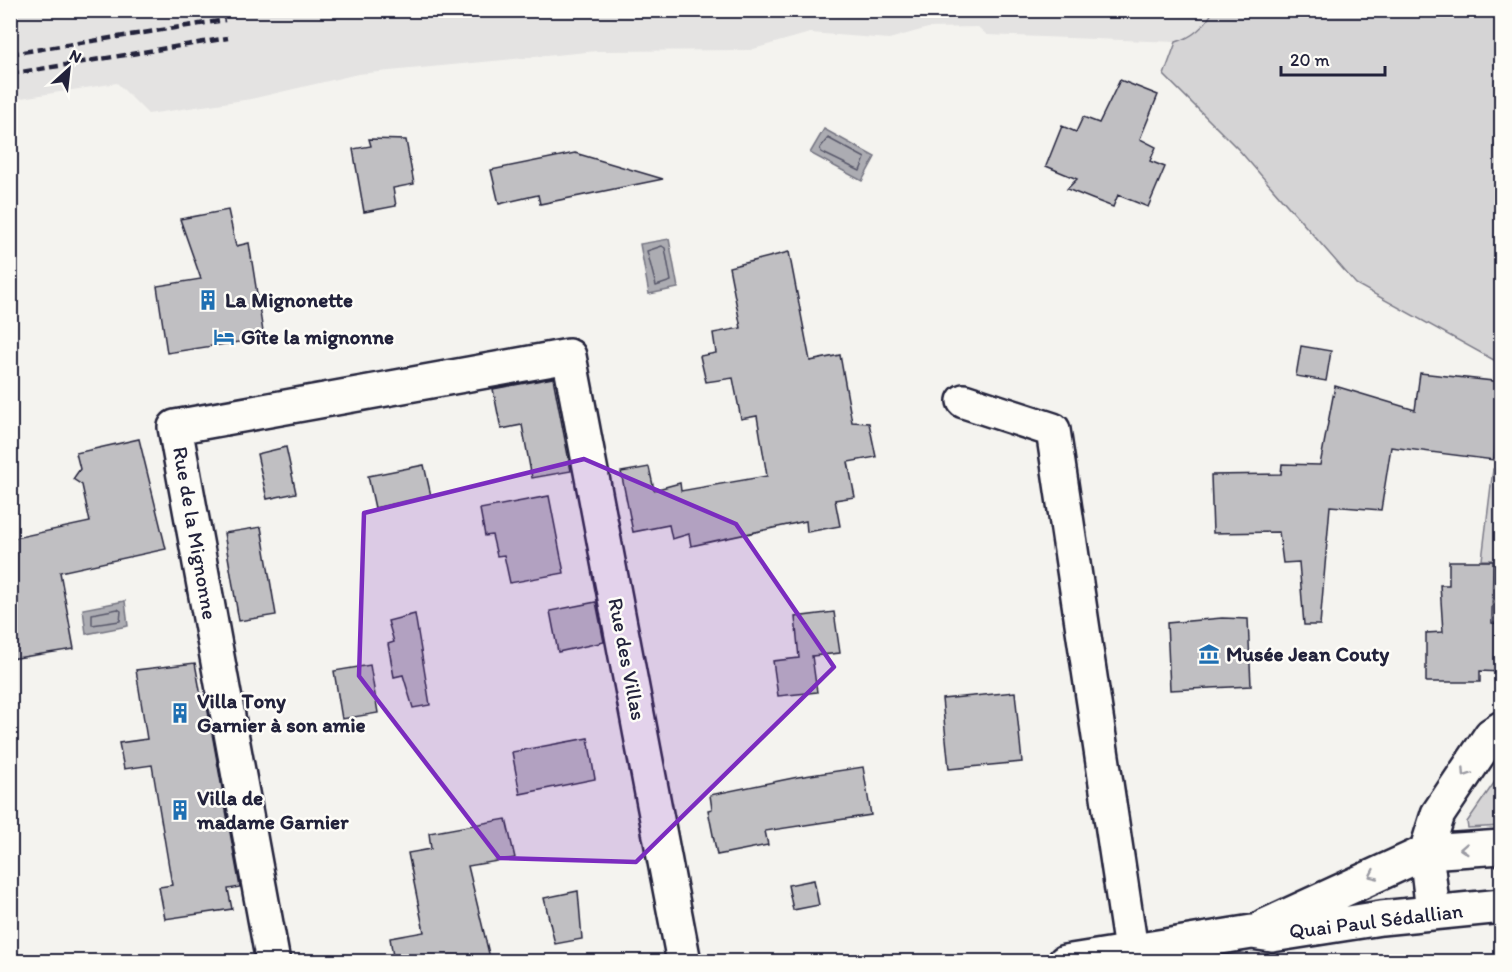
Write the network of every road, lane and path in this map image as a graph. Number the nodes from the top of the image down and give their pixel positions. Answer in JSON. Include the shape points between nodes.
{"nodes":[{"id":1,"x":569,"y":357,"type":"joint"},
{"id":2,"x":964,"y":401,"type":"dead end"},
{"id":3,"x":1502,"y":728,"type":"edge"},
{"id":4,"x":1502,"y":847,"type":"edge"},
{"id":5,"x":1426,"y":852,"type":"junction"},
{"id":6,"x":1502,"y":906,"type":"edge"},
{"id":7,"x":1433,"y":912,"type":"junction"},
{"id":8,"x":1252,"y":932,"type":"junction"},
{"id":9,"x":1131,"y":950,"type":"junction"},
{"id":10,"x":273,"y":962,"type":"edge"},
{"id":11,"x":684,"y":962,"type":"edge"},
{"id":12,"x":1065,"y":962,"type":"edge"}],
"edges":[{"from":1,"to":10,"type":"street","name":"Rue de la Mignonne","via":[[176,427]]},
{"from":1,"to":11,"type":"street","name":"Rue des Villas"},
{"from":2,"to":9,"type":"street","via":[[1053,430]]},
{"from":3,"to":5,"type":"street","one_way":true,"via":[[1491,735],[1438,814]]},
{"from":4,"to":5,"type":"street","name":"Quai Paul Sédallian","one_way":true},
{"from":5,"to":7,"type":"street"},
{"from":5,"to":8,"type":"street","name":"Quai Paul Sédallian","one_way":true},
{"from":6,"to":7,"type":"street","name":"Quai Paul Sédallian"},
{"from":7,"to":8,"type":"street","name":"Quai Paul Sédallian","via":[[1272,934]]},
{"from":8,"to":9,"type":"street","name":"Quai Paul Sédallian"},
{"from":9,"to":12,"type":"street","name":"Quai Paul Sédallian"}]}
